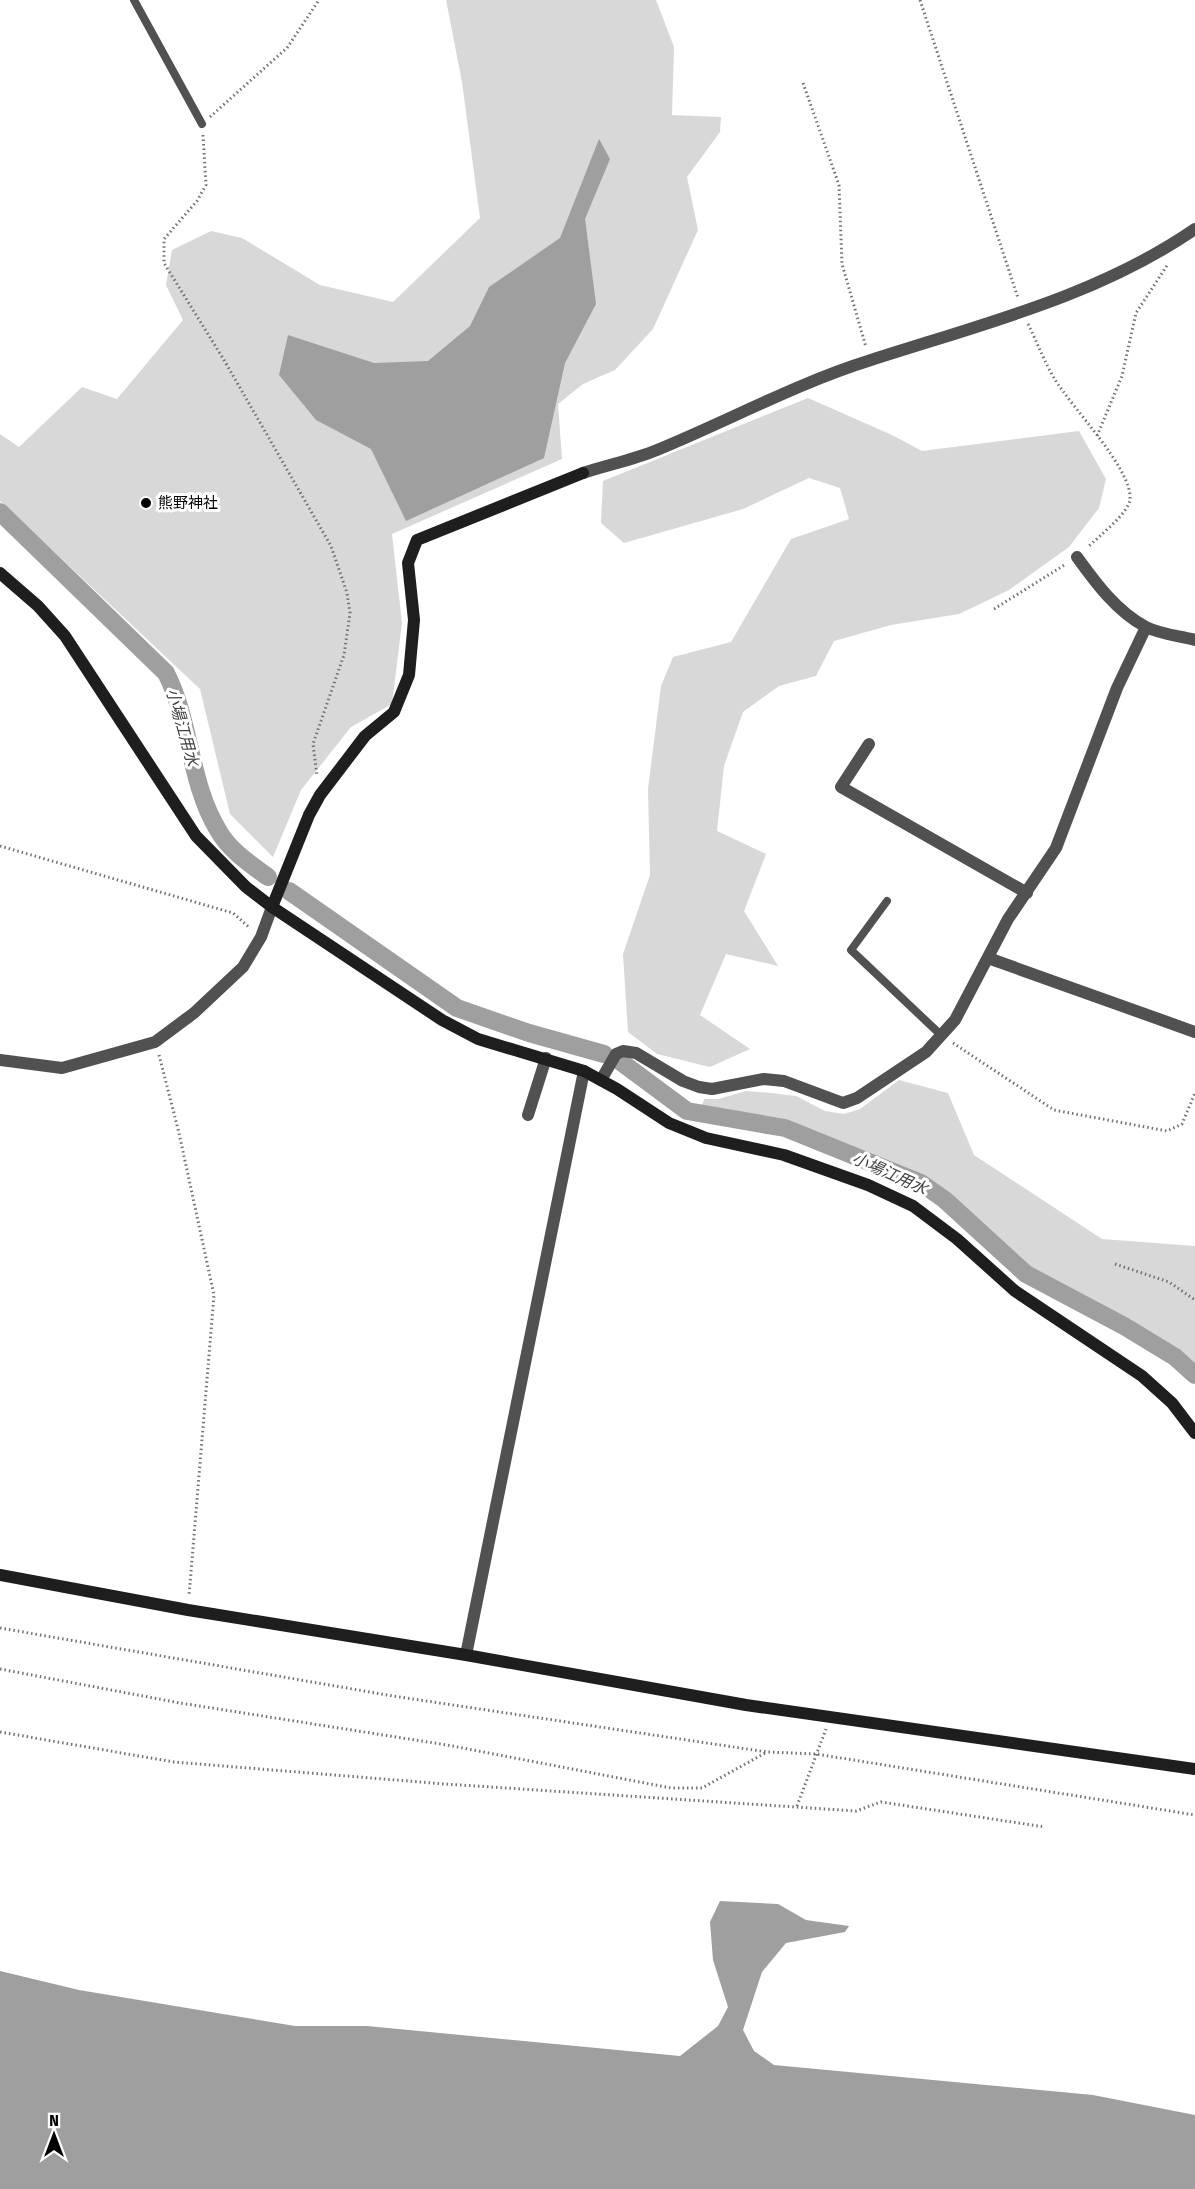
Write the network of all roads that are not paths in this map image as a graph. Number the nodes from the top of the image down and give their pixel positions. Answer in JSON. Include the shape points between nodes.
{"nodes":[{"id":1,"x":134,"y":0,"type":"edge"},
{"id":2,"x":202,"y":124,"type":"road end"},
{"id":3,"x":1191,"y":232,"type":"edge"},
{"id":4,"x":1077,"y":557,"type":"road end"},
{"id":5,"x":0,"y":573,"type":"edge"},
{"id":6,"x":1146,"y":627,"type":"junction"},
{"id":7,"x":1195,"y":640,"type":"edge"},
{"id":8,"x":869,"y":744,"type":"dead end"},
{"id":9,"x":1027,"y":893,"type":"junction"},
{"id":10,"x":887,"y":901,"type":"dead end"},
{"id":11,"x":272,"y":907,"type":"junction"},
{"id":12,"x":988,"y":958,"type":"junction"},
{"id":13,"x":1195,"y":1032,"type":"edge"},
{"id":14,"x":942,"y":1036,"type":"junction"},
{"id":15,"x":546,"y":1058,"type":"junction"},
{"id":16,"x":0,"y":1060,"type":"edge"},
{"id":17,"x":584,"y":1071,"type":"junction"},
{"id":18,"x":601,"y":1080,"type":"junction"},
{"id":19,"x":528,"y":1115,"type":"dead end"},
{"id":20,"x":1195,"y":1432,"type":"edge"},
{"id":21,"x":0,"y":1575,"type":"edge"},
{"id":22,"x":466,"y":1655,"type":"junction"},
{"id":23,"x":1195,"y":1769,"type":"edge"}],
"edges":[{"from":1,"to":2,"type":"lane"},
{"from":3,"to":11,"type":"street","via":[[1102,281],[1023,313],[870,360],[655,451],[583,473],[417,540],[408,563],[414,620],[409,675],[394,712],[365,736],[320,795]]},
{"from":4,"to":6,"type":"street","via":[[1123,611]]},
{"from":5,"to":11,"type":"street","via":[[65,636],[196,836],[246,888]]},
{"from":6,"to":7,"type":"street"},
{"from":6,"to":9,"type":"street","via":[[1117,688],[1065,830]]},
{"from":8,"to":9,"type":"street","via":[[841,787]]},
{"from":9,"to":12,"type":"street"},
{"from":10,"to":14,"type":"lane","via":[[851,950]]},
{"from":11,"to":15,"type":"street","via":[[442,1020],[478,1039]]},
{"from":11,"to":16,"type":"street","via":[[261,938],[243,967],[194,1013],[155,1042],[62,1068]]},
{"from":12,"to":13,"type":"street"},
{"from":12,"to":14,"type":"street","via":[[955,1020]]},
{"from":14,"to":18,"type":"street","via":[[926,1052],[843,1103],[784,1081],[764,1079],[712,1089],[699,1087],[636,1053],[623,1051],[616,1054]]},
{"from":15,"to":17,"type":"street"},
{"from":15,"to":19,"type":"street"},
{"from":17,"to":18,"type":"street"},
{"from":17,"to":22,"type":"street"},
{"from":18,"to":20,"type":"street","via":[[646,1110],[688,1131],[784,1155],[913,1206],[1015,1291],[1142,1376],[1172,1403]]},
{"from":21,"to":22,"type":"street"},
{"from":22,"to":23,"type":"street","via":[[746,1705]]}]}
